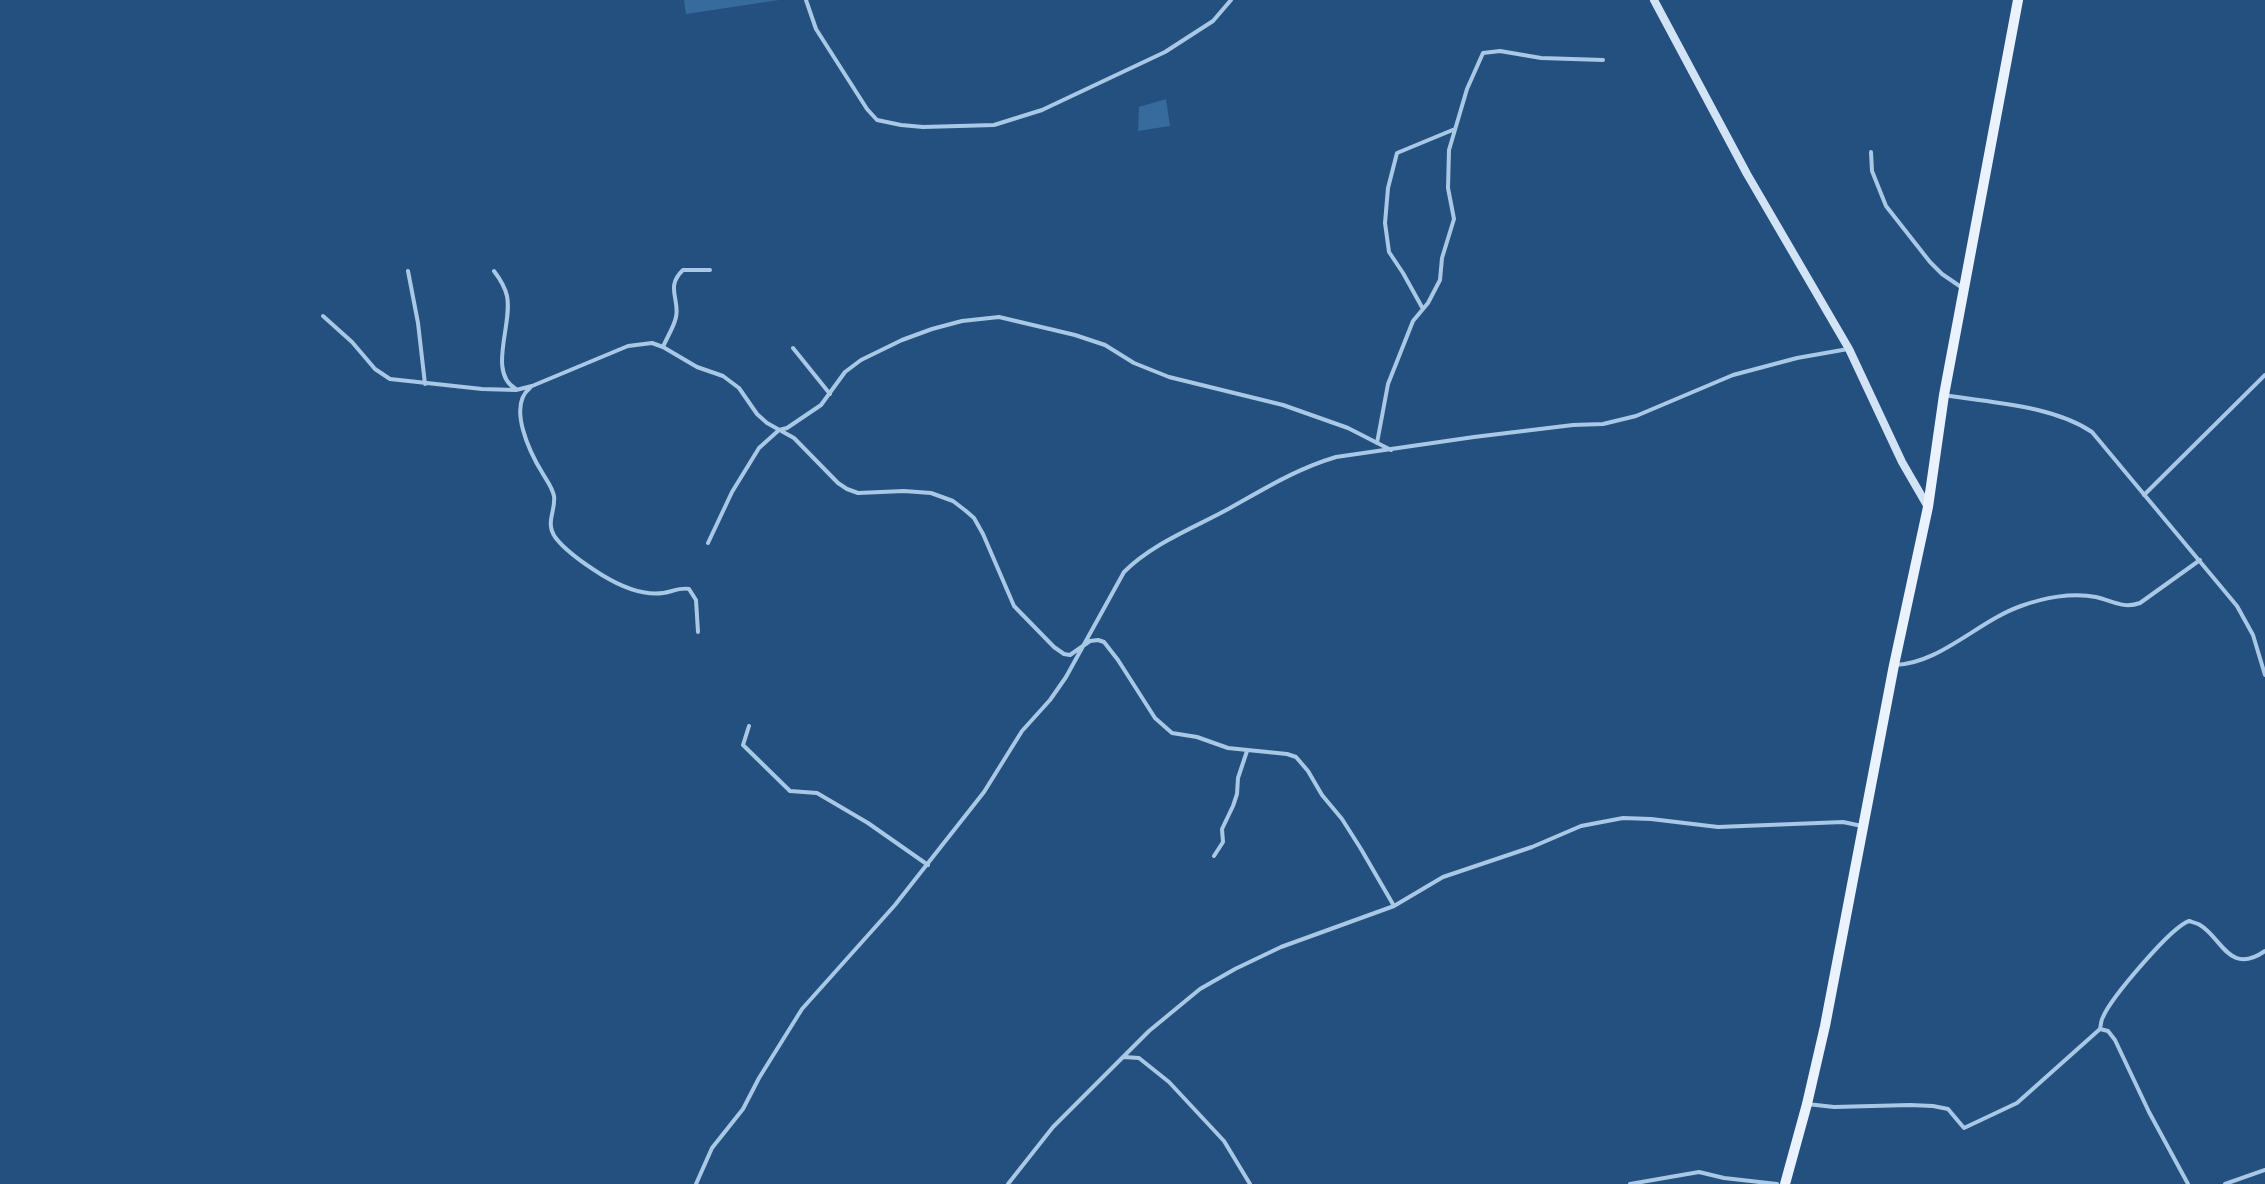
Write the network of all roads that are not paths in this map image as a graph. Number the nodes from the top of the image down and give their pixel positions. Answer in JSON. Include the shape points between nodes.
{"nodes":[{"id":1,"x":806,"y":0,"type":"edge"},
{"id":2,"x":1231,"y":0,"type":"edge"},
{"id":3,"x":1654,"y":0,"type":"edge"},
{"id":4,"x":2018,"y":0,"type":"edge"},
{"id":5,"x":1604,"y":60,"type":"dead end"},
{"id":6,"x":1455,"y":129,"type":"junction"},
{"id":7,"x":1871,"y":152,"type":"dead end"},
{"id":8,"x":408,"y":270,"type":"dead end"},
{"id":9,"x":710,"y":270,"type":"dead end"},
{"id":10,"x":494,"y":271,"type":"dead end"},
{"id":11,"x":1964,"y":289,"type":"junction"},
{"id":12,"x":1423,"y":309,"type":"junction"},
{"id":13,"x":323,"y":316,"type":"dead end"},
{"id":14,"x":663,"y":347,"type":"junction"},
{"id":15,"x":793,"y":348,"type":"dead end"},
{"id":16,"x":1849,"y":349,"type":"junction"},
{"id":17,"x":2265,"y":375,"type":"edge"},
{"id":18,"x":425,"y":384,"type":"junction"},
{"id":19,"x":532,"y":386,"type":"junction"},
{"id":20,"x":516,"y":390,"type":"junction"},
{"id":21,"x":830,"y":394,"type":"junction"},
{"id":22,"x":1944,"y":395,"type":"junction"},
{"id":23,"x":779,"y":430,"type":"junction"},
{"id":24,"x":1377,"y":443,"type":"junction"},
{"id":25,"x":1392,"y":450,"type":"junction"},
{"id":26,"x":2144,"y":495,"type":"junction"},
{"id":27,"x":1928,"y":507,"type":"junction"},
{"id":28,"x":708,"y":543,"type":"dead end"},
{"id":29,"x":2200,"y":560,"type":"junction"},
{"id":30,"x":698,"y":632,"type":"dead end"},
{"id":31,"x":1085,"y":644,"type":"junction"},
{"id":32,"x":1894,"y":665,"type":"junction"},
{"id":33,"x":2265,"y":676,"type":"edge"},
{"id":34,"x":749,"y":726,"type":"dead end"},
{"id":35,"x":1247,"y":751,"type":"junction"},
{"id":36,"x":1862,"y":826,"type":"junction"},
{"id":37,"x":1214,"y":856,"type":"dead end"},
{"id":38,"x":928,"y":865,"type":"junction"},
{"id":39,"x":1394,"y":906,"type":"junction"},
{"id":40,"x":2265,"y":951,"type":"edge"},
{"id":41,"x":2100,"y":1029,"type":"junction"},
{"id":42,"x":1124,"y":1057,"type":"junction"},
{"id":43,"x":1807,"y":1104,"type":"junction"},
{"id":44,"x":2265,"y":1170,"type":"edge"},
{"id":45,"x":696,"y":1184,"type":"edge"},
{"id":46,"x":1008,"y":1184,"type":"edge"},
{"id":47,"x":1250,"y":1184,"type":"edge"},
{"id":48,"x":1630,"y":1184,"type":"edge"},
{"id":49,"x":1777,"y":1184,"type":"edge"},
{"id":50,"x":1785,"y":1184,"type":"edge"},
{"id":51,"x":2188,"y":1184,"type":"edge"},
{"id":52,"x":2225,"y":1184,"type":"edge"}],
"edges":[{"from":1,"to":2,"type":"street","via":[[816,29],[867,109],[877,120],[923,127],[994,125],[1042,110],[1165,52],[1213,20]]},
{"from":3,"to":16,"type":"main road","via":[[1747,174]]},
{"from":4,"to":11,"type":"main road"},
{"from":5,"to":6,"type":"street","via":[[1541,58],[1500,51],[1483,53],[1467,88]]},
{"from":6,"to":12,"type":"street","via":[[1449,150],[1448,188],[1454,219],[1442,258],[1440,280]]},
{"from":6,"to":12,"type":"street","via":[[1397,153],[1388,188],[1385,223],[1388,252]]},
{"from":7,"to":11,"type":"street","via":[[1872,171],[1886,206],[1930,262]]},
{"from":8,"to":18,"type":"street","via":[[418,323]]},
{"from":9,"to":14,"type":"street","via":[[683,270],[675,278],[673,288],[676,317]]},
{"from":10,"to":20,"type":"street","via":[[502,282],[507,297],[502,371],[505,381]]},
{"from":11,"to":22,"type":"main road"},
{"from":12,"to":24,"type":"street","via":[[1414,321],[1388,384]]},
{"from":13,"to":18,"type":"street","via":[[352,342],[380,373],[390,379]]},
{"from":14,"to":19,"type":"street","via":[[652,343],[628,346]]},
{"from":14,"to":23,"type":"street","via":[[697,367],[732,381],[757,414]]},
{"from":15,"to":21,"type":"street"},
{"from":16,"to":25,"type":"street","via":[[1797,358],[1733,375],[1644,413],[1603,424],[1474,436]]},
{"from":16,"to":27,"type":"main road","via":[[1902,462]]},
{"from":17,"to":26,"type":"street"},
{"from":18,"to":20,"type":"street"},
{"from":19,"to":20,"type":"street"},
{"from":19,"to":30,"type":"street","via":[[524,392],[519,409],[533,455],[554,496],[549,521],[556,537],[584,563],[634,590],[658,593],[689,588],[696,600]]},
{"from":21,"to":23,"type":"street","via":[[821,405],[787,428]]},
{"from":21,"to":24,"type":"street","via":[[845,372],[861,360],[902,340],[962,321],[999,317],[1075,334],[1105,345],[1134,363],[1169,377],[1283,405],[1348,428]]},
{"from":22,"to":26,"type":"street","via":[[2047,412],[2077,422],[2092,432]]},
{"from":22,"to":27,"type":"main road"},
{"from":23,"to":28,"type":"street","via":[[759,448],[732,492]]},
{"from":23,"to":31,"type":"street","via":[[794,438],[847,489],[858,493],[931,493],[953,501],[974,518],[1014,606],[1064,654],[1074,653]]},
{"from":24,"to":25,"type":"street"},
{"from":25,"to":31,"type":"street","via":[[1336,457],[1315,463],[1283,477],[1154,548],[1124,572]]},
{"from":26,"to":29,"type":"street"},
{"from":27,"to":32,"type":"main road"},
{"from":29,"to":32,"type":"street","via":[[2131,607],[2096,597],[2073,595],[2021,606],[1999,616],[1932,656],[1906,665]]},
{"from":29,"to":33,"type":"street","via":[[2237,606],[2254,635]]},
{"from":31,"to":35,"type":"street","via":[[1098,640],[1104,642],[1155,718],[1165,728],[1178,735],[1198,737],[1228,748]]},
{"from":31,"to":38,"type":"street","via":[[1050,700],[1022,731],[984,792]]},
{"from":32,"to":36,"type":"main road"},
{"from":34,"to":38,"type":"street","via":[[743,745],[790,791],[817,793],[868,823]]},
{"from":35,"to":37,"type":"street","via":[[1238,778],[1237,794],[1222,829],[1222,842]]},
{"from":35,"to":39,"type":"street","via":[[1287,754],[1296,757],[1302,763],[1322,795],[1342,819]]},
{"from":36,"to":39,"type":"street","via":[[1842,822],[1718,827],[1651,819],[1623,818],[1600,821],[1443,877]]},
{"from":36,"to":43,"type":"main road","via":[[1825,1026]]},
{"from":38,"to":45,"type":"street","via":[[802,1009],[743,1109],[712,1148]]},
{"from":39,"to":42,"type":"street","via":[[1281,947],[1235,969],[1182,1003]]},
{"from":40,"to":41,"type":"street","via":[[2244,959],[2231,957],[2201,926],[2189,920],[2181,923],[2160,944],[2116,998],[2103,1017]]},
{"from":41,"to":43,"type":"street","via":[[2017,1103],[1964,1128],[1948,1109],[1933,1106],[1834,1107]]},
{"from":41,"to":51,"type":"street","via":[[2108,1031],[2115,1040],[2149,1112]]},
{"from":42,"to":46,"type":"street","via":[[1053,1127]]},
{"from":42,"to":47,"type":"street","via":[[1139,1058],[1169,1082],[1224,1141]]},
{"from":43,"to":50,"type":"main road"},
{"from":44,"to":52,"type":"street"},
{"from":48,"to":49,"type":"street","via":[[1699,1172],[1724,1178]]}]}
